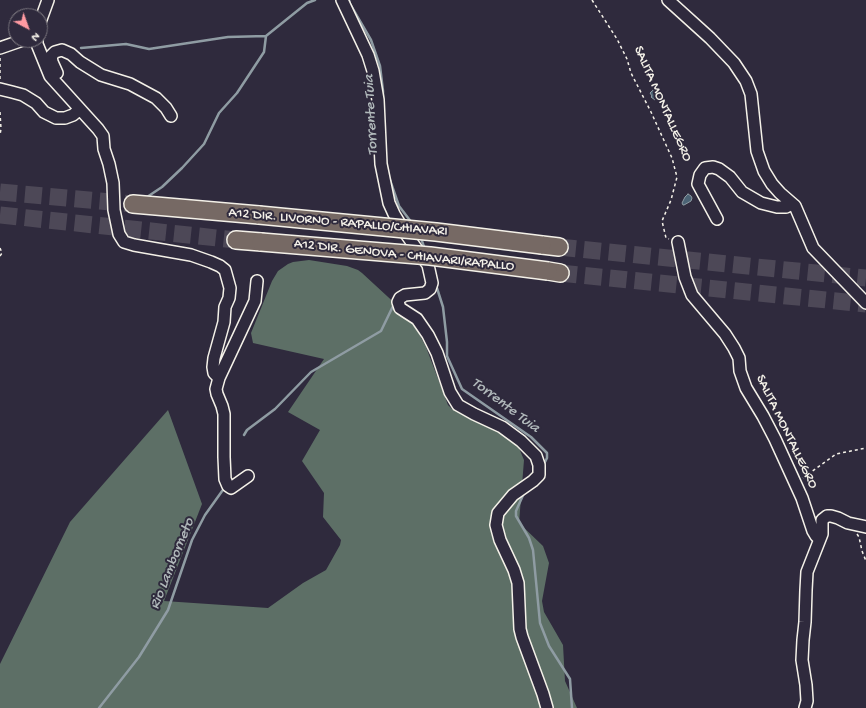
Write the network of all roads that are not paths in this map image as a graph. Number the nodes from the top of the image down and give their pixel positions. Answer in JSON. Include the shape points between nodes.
{"nodes":[{"id":1,"x":342,"y":0,"type":"edge"},
{"id":2,"x":668,"y":0,"type":"edge"},
{"id":3,"x":37,"y":48,"type":"edge"},
{"id":4,"x":0,"y":89,"type":"edge"},
{"id":5,"x":70,"y":99,"type":"junction"},
{"id":6,"x":80,"y":109,"type":"junction"},
{"id":7,"x":171,"y":116,"type":"dead end"},
{"id":8,"x":133,"y":204,"type":"tunnel mouth"},
{"id":9,"x":792,"y":204,"type":"junction"},
{"id":10,"x":717,"y":219,"type":"dead end"},
{"id":11,"x":236,"y":240,"type":"tunnel mouth"},
{"id":12,"x":678,"y":242,"type":"road end"},
{"id":13,"x":559,"y":247,"type":"tunnel mouth"},
{"id":14,"x":554,"y":272,"type":"tunnel mouth"},
{"id":15,"x":258,"y":281,"type":"dead end"},
{"id":16,"x":866,"y":303,"type":"edge"},
{"id":17,"x":219,"y":378,"type":"junction"},
{"id":18,"x":248,"y":476,"type":"dead end"},
{"id":19,"x":866,"y":527,"type":"edge"},
{"id":20,"x":822,"y":534,"type":"junction"},
{"id":21,"x":547,"y":708,"type":"edge"},
{"id":22,"x":805,"y":708,"type":"edge"}],
"edges":[{"from":1,"to":21,"type":"street","via":[[373,71],[378,100],[381,164],[389,203],[428,264],[432,283],[426,292],[400,298],[400,308],[417,319],[428,335],[438,353],[450,392],[458,405],[502,427],[521,441],[536,456],[539,466],[539,475],[513,495],[498,513],[496,525],[518,583],[522,637]]},
{"from":2,"to":9,"type":"street","via":[[710,38],[734,63],[746,81],[751,94],[757,151],[764,171],[772,184]]},
{"from":3,"to":5,"type":"street","via":[[50,76]]},
{"from":4,"to":6,"type":"street","via":[[23,95],[56,118],[73,115]]},
{"from":5,"to":6,"type":"street"},
{"from":5,"to":7,"type":"street","via":[[71,94],[61,80],[51,56],[62,50],[101,75],[130,84],[156,98]]},
{"from":6,"to":17,"type":"street","via":[[103,136],[113,183],[114,210],[119,234],[124,242],[190,255],[225,270],[230,288],[214,358],[214,373]]},
{"from":8,"to":13,"type":"highway","name":"A12 DIR. LIVORNO - RAPALLO/CHIAVARI","bridge":true,"via":[[436,232]]},
{"from":9,"to":10,"type":"street","via":[[777,207],[761,203],[742,192],[730,177],[719,169],[705,168],[698,184]]},
{"from":9,"to":16,"type":"street","via":[[813,248]]},
{"from":11,"to":14,"type":"highway","name":"A12 DIR. GENOVA - CHIAVARI/RAPALLO","bridge":true,"via":[[430,256]]},
{"from":12,"to":20,"type":"street","name":"SALITA MONTALLEGRO","via":[[685,277],[692,295],[734,348],[746,388],[763,416],[794,481],[813,530],[816,536]]},
{"from":15,"to":17,"type":"street","via":[[255,301]]},
{"from":17,"to":18,"type":"street","via":[[216,389],[224,414],[225,479],[231,488]]},
{"from":19,"to":20,"type":"street","via":[[827,516],[822,520]]},
{"from":20,"to":22,"type":"street","via":[[807,572],[802,660],[807,701]]}]}
